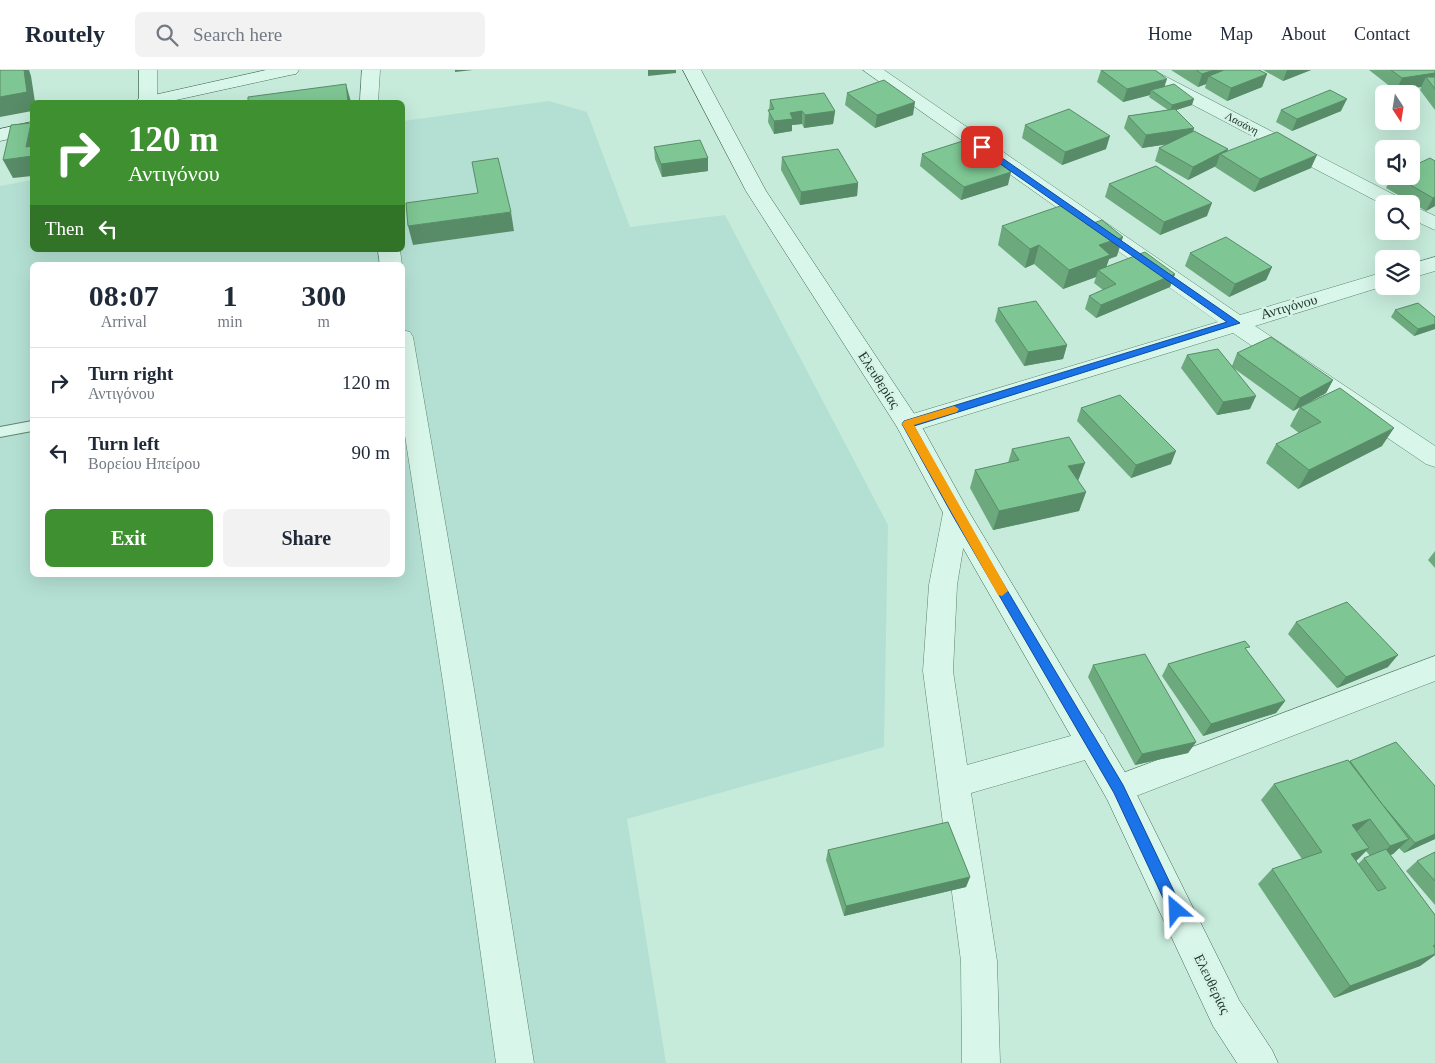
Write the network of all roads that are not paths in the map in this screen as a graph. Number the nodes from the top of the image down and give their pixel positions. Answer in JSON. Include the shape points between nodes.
{"nodes":[{"id":1,"x":148,"y":70,"type":"edge"},
{"id":2,"x":290,"y":70,"type":"edge"},
{"id":3,"x":372,"y":70,"type":"edge"},
{"id":4,"x":692,"y":70,"type":"edge"},
{"id":5,"x":872,"y":70,"type":"edge"},
{"id":6,"x":1140,"y":70,"type":"edge"},
{"id":7,"x":147,"y":100,"type":"edge"},
{"id":8,"x":156,"y":100,"type":"edge"},
{"id":9,"x":369,"y":100,"type":"edge"},
{"id":10,"x":30,"y":128,"type":"edge"},
{"id":11,"x":0,"y":135,"type":"edge"},
{"id":12,"x":1380,"y":195,"type":"edge"},
{"id":13,"x":1420,"y":216,"type":"edge"},
{"id":14,"x":1435,"y":224,"type":"edge"},
{"id":15,"x":1435,"y":264,"type":"edge"},
{"id":16,"x":1420,"y":268,"type":"edge"},
{"id":17,"x":1375,"y":282,"type":"edge"},
{"id":18,"x":1235,"y":323,"type":"junction"},
{"id":19,"x":405,"y":362,"type":"edge"},
{"id":20,"x":908,"y":424,"type":"junction"},
{"id":21,"x":30,"y":426,"type":"edge"},
{"id":22,"x":0,"y":432,"type":"edge"},
{"id":23,"x":1435,"y":458,"type":"edge"},
{"id":24,"x":956,"y":513,"type":"junction"},
{"id":25,"x":1435,"y":668,"type":"edge"},
{"id":26,"x":1092,"y":744,"type":"junction"},
{"id":27,"x":955,"y":783,"type":"junction"},
{"id":28,"x":1118,"y":789,"type":"junction"},
{"id":29,"x":515,"y":1063,"type":"edge"},
{"id":30,"x":981,"y":1063,"type":"edge"},
{"id":31,"x":1259,"y":1063,"type":"edge"}],
"edges":[{"from":1,"to":7,"type":"street"},
{"from":2,"to":8,"type":"street"},
{"from":3,"to":9,"type":"street"},
{"from":4,"to":20,"type":"street","name":"Ελευθερίας","via":[[756,191]]},
{"from":5,"to":18,"type":"street"},
{"from":6,"to":12,"type":"street","name":"Λασάνη"},
{"from":10,"to":11,"type":"street"},
{"from":13,"to":14,"type":"street"},
{"from":15,"to":16,"type":"street"},
{"from":17,"to":18,"type":"street","name":"Αντιγόνου"},
{"from":18,"to":20,"type":"street","name":"Αντιγόνου"},
{"from":18,"to":23,"type":"street"},
{"from":19,"to":29,"type":"street","via":[[459,689]]},
{"from":20,"to":24,"type":"street","name":"Ελευθερίας"},
{"from":21,"to":22,"type":"lane"},
{"from":24,"to":26,"type":"street","name":"Ελευθερίας"},
{"from":24,"to":27,"type":"street","via":[[943,585],[938,672]]},
{"from":25,"to":28,"type":"street"},
{"from":26,"to":27,"type":"street"},
{"from":26,"to":28,"type":"street","name":"Ελευθερίας"},
{"from":27,"to":30,"type":"street","via":[[979,961]]},
{"from":28,"to":31,"type":"street","name":"Ελευθερίας","via":[[1226,1014]]}]}
